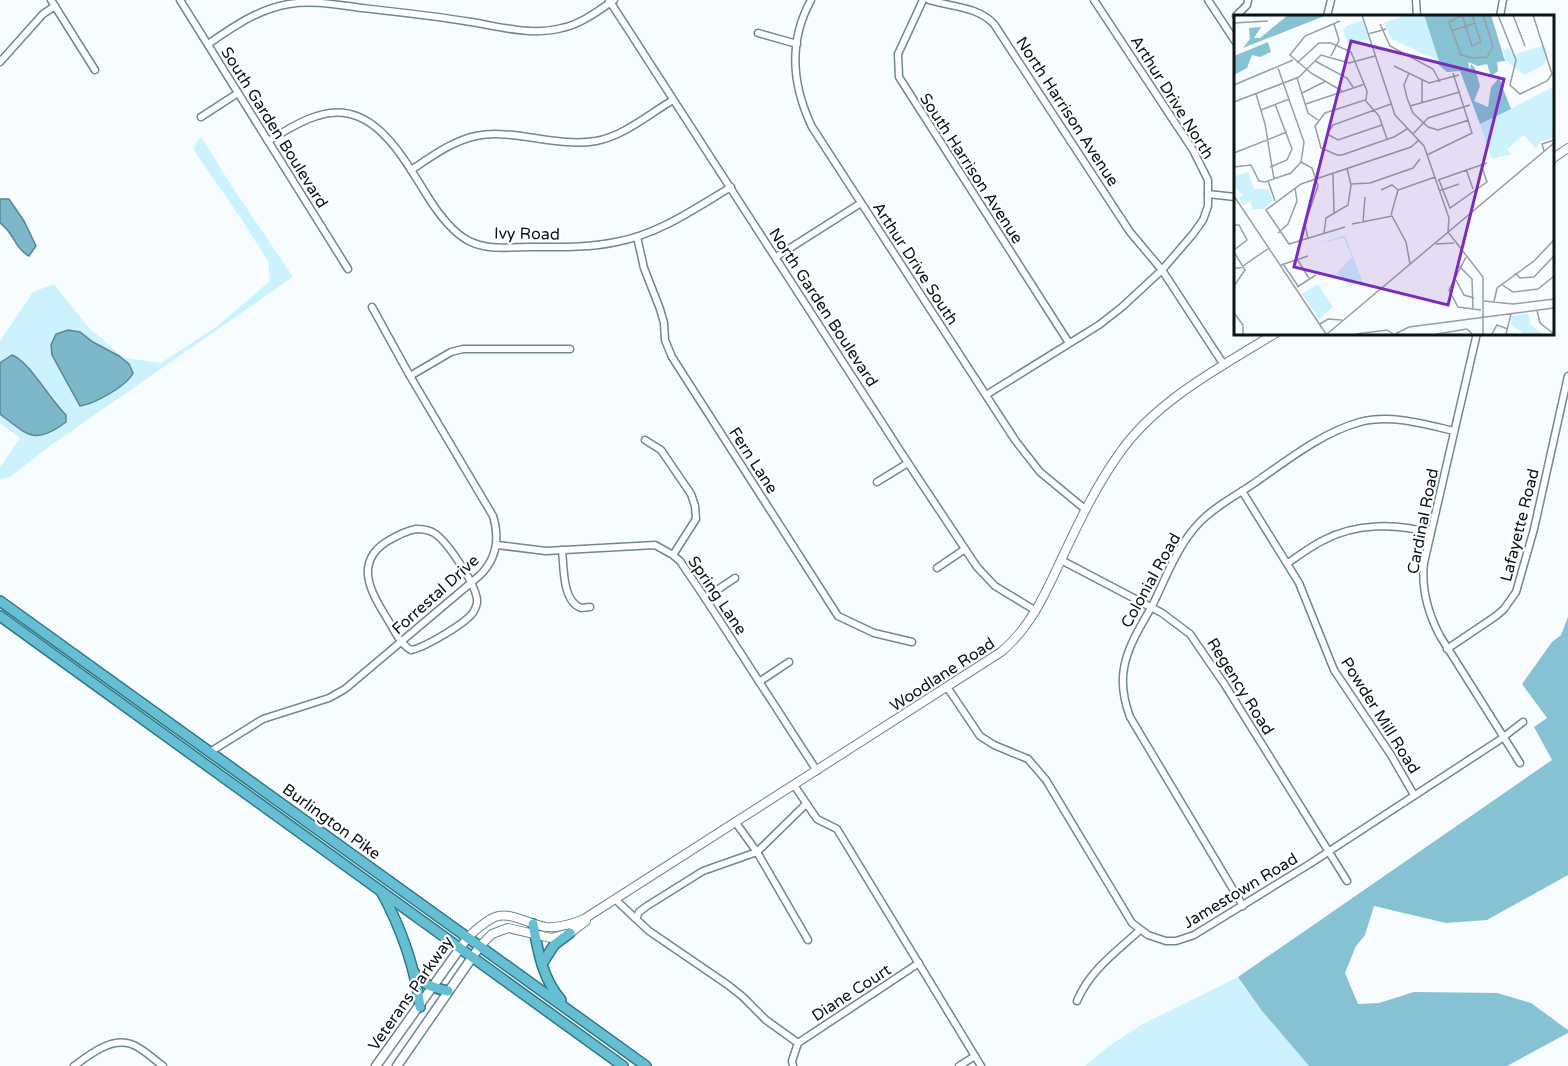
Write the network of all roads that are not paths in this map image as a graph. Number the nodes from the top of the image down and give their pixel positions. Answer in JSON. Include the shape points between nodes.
{"nodes":[{"id":1,"x":180,"y":0,"type":"edge"},
{"id":2,"x":811,"y":0,"type":"edge"},
{"id":3,"x":923,"y":0,"type":"edge"},
{"id":4,"x":929,"y":0,"type":"edge"},
{"id":5,"x":1094,"y":0,"type":"edge"},
{"id":6,"x":1208,"y":0,"type":"edge"},
{"id":7,"x":1248,"y":0,"type":"edge"},
{"id":8,"x":1331,"y":0,"type":"edge"},
{"id":9,"x":1416,"y":0,"type":"edge"},
{"id":10,"x":1503,"y":0,"type":"edge"},
{"id":11,"x":611,"y":1,"type":"edge"},
{"id":12,"x":53,"y":3,"type":"edge"},
{"id":13,"x":1237,"y":15,"type":"edge"},
{"id":14,"x":1327,"y":15,"type":"edge"},
{"id":15,"x":1417,"y":15,"type":"edge"},
{"id":16,"x":1500,"y":15,"type":"edge"},
{"id":17,"x":1234,"y":18,"type":"edge"},
{"id":18,"x":1224,"y":25,"type":"junction"},
{"id":19,"x":758,"y":33,"type":"dead end"},
{"id":20,"x":1234,"y":40,"type":"edge"},
{"id":21,"x":797,"y":44,"type":"junction"},
{"id":22,"x":208,"y":45,"type":"junction"},
{"id":23,"x":0,"y":62,"type":"edge"},
{"id":24,"x":95,"y":70,"type":"dead end"},
{"id":25,"x":238,"y":93,"type":"junction"},
{"id":26,"x":673,"y":100,"type":"junction"},
{"id":27,"x":201,"y":117,"type":"dead end"},
{"id":28,"x":268,"y":141,"type":"junction"},
{"id":29,"x":1568,"y":148,"type":"edge"},
{"id":30,"x":1553,"y":158,"type":"edge"},
{"id":31,"x":411,"y":170,"type":"junction"},
{"id":32,"x":731,"y":187,"type":"junction"},
{"id":33,"x":1208,"y":194,"type":"junction"},
{"id":34,"x":1234,"y":197,"type":"edge"},
{"id":35,"x":861,"y":203,"type":"junction"},
{"id":36,"x":637,"y":237,"type":"junction"},
{"id":37,"x":776,"y":257,"type":"junction"},
{"id":38,"x":348,"y":269,"type":"dead end"},
{"id":39,"x":1162,"y":270,"type":"junction"},
{"id":40,"x":372,"y":307,"type":"dead end"},
{"id":41,"x":1274,"y":334,"type":"edge"},
{"id":42,"x":1477,"y":334,"type":"edge"},
{"id":43,"x":1069,"y":343,"type":"junction"},
{"id":44,"x":570,"y":349,"type":"dead end"},
{"id":45,"x":1224,"y":365,"type":"junction"},
{"id":46,"x":410,"y":376,"type":"junction"},
{"id":47,"x":1568,"y":376,"type":"edge"},
{"id":48,"x":986,"y":395,"type":"junction"},
{"id":49,"x":1454,"y":431,"type":"junction"},
{"id":50,"x":645,"y":440,"type":"dead end"},
{"id":51,"x":908,"y":463,"type":"junction"},
{"id":52,"x":877,"y":482,"type":"dead end"},
{"id":53,"x":1242,"y":491,"type":"junction"},
{"id":54,"x":1086,"y":510,"type":"junction"},
{"id":55,"x":1431,"y":533,"type":"junction"},
{"id":56,"x":497,"y":545,"type":"junction"},
{"id":57,"x":562,"y":549,"type":"junction"},
{"id":58,"x":965,"y":549,"type":"junction"},
{"id":59,"x":673,"y":555,"type":"junction"},
{"id":60,"x":1061,"y":561,"type":"junction"},
{"id":61,"x":1288,"y":563,"type":"junction"},
{"id":62,"x":937,"y":568,"type":"dead end"},
{"id":63,"x":735,"y":578,"type":"dead end"},
{"id":64,"x":471,"y":582,"type":"junction"},
{"id":65,"x":705,"y":598,"type":"junction"},
{"id":66,"x":0,"y":601,"type":"edge"},
{"id":67,"x":590,"y":607,"type":"dead end"},
{"id":68,"x":1151,"y":607,"type":"junction"},
{"id":69,"x":1036,"y":611,"type":"junction"},
{"id":70,"x":0,"y":616,"type":"edge"},
{"id":71,"x":402,"y":642,"type":"junction"},
{"id":72,"x":912,"y":642,"type":"dead end"},
{"id":73,"x":1447,"y":649,"type":"junction"},
{"id":74,"x":789,"y":662,"type":"dead end"},
{"id":75,"x":759,"y":682,"type":"junction"},
{"id":76,"x":947,"y":687,"type":"junction"},
{"id":77,"x":1523,"y":722,"type":"dead end"},
{"id":78,"x":1504,"y":737,"type":"junction"},
{"id":79,"x":210,"y":752,"type":"junction"},
{"id":80,"x":1520,"y":763,"type":"dead end"},
{"id":81,"x":817,"y":771,"type":"junction"},
{"id":82,"x":794,"y":785,"type":"junction"},
{"id":83,"x":1414,"y":795,"type":"junction"},
{"id":84,"x":806,"y":804,"type":"junction"},
{"id":85,"x":736,"y":823,"type":"junction"},
{"id":86,"x":1329,"y":851,"type":"junction"},
{"id":87,"x":757,"y":852,"type":"junction"},
{"id":88,"x":1347,"y":881,"type":"dead end"},
{"id":89,"x":380,"y":889,"type":"junction"},
{"id":90,"x":615,"y":900,"type":"junction"},
{"id":91,"x":1243,"y":906,"type":"junction"},
{"id":92,"x":595,"y":912,"type":"junction"},
{"id":93,"x":636,"y":919,"type":"junction"},
{"id":94,"x":534,"y":929,"type":"junction"},
{"id":95,"x":1140,"y":930,"type":"junction"},
{"id":96,"x":570,"y":933,"type":"junction"},
{"id":97,"x":468,"y":937,"type":"junction"},
{"id":98,"x":808,"y":940,"type":"dead end"},
{"id":99,"x":480,"y":946,"type":"junction"},
{"id":100,"x":460,"y":948,"type":"junction"},
{"id":101,"x":472,"y":957,"type":"junction"},
{"id":102,"x":919,"y":963,"type":"junction"},
{"id":103,"x":542,"y":964,"type":"junction"},
{"id":104,"x":411,"y":967,"type":"junction"},
{"id":105,"x":433,"y":988,"type":"junction"},
{"id":106,"x":448,"y":991,"type":"junction"},
{"id":107,"x":1077,"y":1001,"type":"dead end"},
{"id":108,"x":420,"y":1007,"type":"junction"},
{"id":109,"x":573,"y":1013,"type":"junction"},
{"id":110,"x":798,"y":1043,"type":"junction"},
{"id":111,"x":975,"y":1056,"type":"junction"},
{"id":112,"x":74,"y":1066,"type":"edge"},
{"id":113,"x":163,"y":1066,"type":"edge"},
{"id":114,"x":376,"y":1066,"type":"edge"},
{"id":115,"x":397,"y":1066,"type":"edge"},
{"id":116,"x":623,"y":1066,"type":"edge"},
{"id":117,"x":646,"y":1066,"type":"edge"},
{"id":118,"x":793,"y":1066,"type":"edge"},
{"id":119,"x":959,"y":1066,"type":"edge"},
{"id":120,"x":981,"y":1066,"type":"edge"}],
"edges":[{"from":1,"to":22,"type":"street","name":"South Garden Boulevard"},
{"from":2,"to":21,"type":"street","name":"Arthur Drive South"},
{"from":3,"to":43,"type":"street","name":"South Harrison Avenue","via":[[898,54],[899,77]]},
{"from":4,"to":39,"type":"street","name":"North Harrison Avenue","via":[[988,17],[1130,232]]},
{"from":5,"to":33,"type":"street","name":"Arthur Drive North","via":[[1189,141],[1208,180]]},
{"from":6,"to":18,"type":"street"},
{"from":7,"to":13,"type":"street"},
{"from":8,"to":14,"type":"street"},
{"from":9,"to":15,"type":"street"},
{"from":10,"to":16,"type":"street"},
{"from":11,"to":22,"type":"street","via":[[571,26],[540,32],[386,10],[296,3],[258,13]]},
{"from":11,"to":26,"type":"street","name":"North Garden Boulevard"},
{"from":12,"to":23,"type":"street"},
{"from":12,"to":24,"type":"street"},
{"from":17,"to":18,"type":"street"},
{"from":18,"to":20,"type":"street"},
{"from":19,"to":21,"type":"street"},
{"from":21,"to":35,"type":"street","name":"Arthur Drive South","via":[[795,70],[803,109]]},
{"from":22,"to":25,"type":"street","name":"South Garden Boulevard"},
{"from":25,"to":27,"type":"street"},
{"from":25,"to":28,"type":"street","name":"South Garden Boulevard"},
{"from":26,"to":31,"type":"street","via":[[607,138],[571,142],[483,134],[450,145]]},
{"from":26,"to":32,"type":"street","name":"North Garden Boulevard"},
{"from":28,"to":31,"type":"street","name":"Ivy Road","via":[[315,116],[349,114],[381,130]]},
{"from":28,"to":38,"type":"street","name":"South Garden Boulevard"},
{"from":29,"to":30,"type":"street"},
{"from":31,"to":36,"type":"street","name":"Ivy Road","via":[[436,211],[454,230],[483,246],[579,247]]},
{"from":32,"to":36,"type":"street","name":"Ivy Road","via":[[674,221]]},
{"from":32,"to":37,"type":"street","name":"North Garden Boulevard"},
{"from":33,"to":34,"type":"street"},
{"from":33,"to":39,"type":"street","name":"Arthur Drive North","via":[[1208,206],[1198,228]]},
{"from":35,"to":37,"type":"street"},
{"from":35,"to":48,"type":"street","name":"Arthur Drive South"},
{"from":36,"to":72,"type":"street","name":"Fern Lane","via":[[672,357],[838,616],[874,633]]},
{"from":37,"to":51,"type":"street","name":"North Garden Boulevard"},
{"from":39,"to":43,"type":"street","name":"Arthur Drive North","via":[[1115,314]]},
{"from":39,"to":45,"type":"street","name":"North Harrison Avenue"},
{"from":40,"to":46,"type":"street","name":"Forrestal Drive"},
{"from":41,"to":45,"type":"street","name":"Woodlane Road"},
{"from":42,"to":49,"type":"street","name":"Cardinal Road"},
{"from":43,"to":48,"type":"street","name":"Arthur Drive North"},
{"from":44,"to":46,"type":"street","via":[[463,349]]},
{"from":45,"to":54,"type":"street","name":"Woodlane Road","via":[[1138,430],[1112,464]]},
{"from":46,"to":56,"type":"street","name":"Forrestal Drive","via":[[486,502],[496,527]]},
{"from":47,"to":73,"type":"street","name":"Lafayette Road","via":[[1516,592],[1496,616]]},
{"from":48,"to":54,"type":"street","name":"Arthur Drive South","via":[[1040,471]]},
{"from":49,"to":53,"type":"street","name":"Colonial Road","via":[[1393,420],[1353,424],[1321,439]]},
{"from":49,"to":55,"type":"street","name":"Cardinal Road"},
{"from":50,"to":59,"type":"street","via":[[661,450],[695,506],[696,519]]},
{"from":51,"to":52,"type":"street"},
{"from":51,"to":58,"type":"street","name":"North Garden Boulevard"},
{"from":53,"to":61,"type":"street","name":"Powder Mill Road"},
{"from":53,"to":68,"type":"street","name":"Colonial Road","via":[[1191,532]]},
{"from":54,"to":60,"type":"street","name":"Woodlane Road"},
{"from":55,"to":61,"type":"street","via":[[1387,526],[1360,528],[1332,536]]},
{"from":55,"to":73,"type":"street","name":"Cardinal Road","via":[[1423,581],[1431,619]]},
{"from":56,"to":57,"type":"street","name":"Spring Lane"},
{"from":56,"to":64,"type":"street","name":"Forrestal Drive","via":[[489,564]]},
{"from":57,"to":59,"type":"street","name":"Spring Lane","via":[[655,545]]},
{"from":57,"to":67,"type":"street","via":[[569,595],[576,606]]},
{"from":58,"to":62,"type":"street"},
{"from":58,"to":69,"type":"street","name":"North Garden Boulevard","via":[[995,586]]},
{"from":59,"to":65,"type":"street","name":"Spring Lane"},
{"from":60,"to":68,"type":"street","name":"Regency Road"},
{"from":60,"to":69,"type":"street","name":"Woodlane Road"},
{"from":61,"to":83,"type":"street","name":"Powder Mill Road","via":[[1334,670]]},
{"from":63,"to":65,"type":"street"},
{"from":64,"to":71,"type":"street","name":"Forrestal Drive"},
{"from":64,"to":71,"type":"street","via":[[477,605],[471,615],[415,649]]},
{"from":64,"to":71,"type":"street","via":[[446,544],[430,531],[409,530],[382,545],[372,556],[368,578]]},
{"from":65,"to":75,"type":"street","name":"Spring Lane"},
{"from":66,"to":79,"type":"highway","name":"Burlington Pike"},
{"from":68,"to":86,"type":"street","name":"Regency Road","via":[[1181,626],[1197,642]]},
{"from":68,"to":91,"type":"street","name":"Colonial Road","via":[[1126,656],[1125,701],[1138,732]]},
{"from":69,"to":76,"type":"street","name":"Woodlane Road","via":[[1012,643]]},
{"from":70,"to":89,"type":"highway","name":"Burlington Pike"},
{"from":71,"to":79,"type":"street","name":"Forrestal Drive","via":[[337,694],[263,719]]},
{"from":73,"to":78,"type":"street","name":"Cardinal Road"},
{"from":74,"to":75,"type":"street"},
{"from":75,"to":81,"type":"street","name":"Spring Lane"},
{"from":76,"to":81,"type":"street","name":"Woodlane Road"},
{"from":76,"to":95,"type":"street","via":[[980,736],[1035,765],[1126,914]]},
{"from":77,"to":78,"type":"street","name":"Jamestown Road"},
{"from":78,"to":80,"type":"street","name":"Cardinal Road"},
{"from":78,"to":83,"type":"street","name":"Jamestown Road"},
{"from":79,"to":97,"type":"highway","name":"Burlington Pike"},
{"from":81,"to":82,"type":"street","name":"Woodlane Road"},
{"from":82,"to":84,"type":"street"},
{"from":82,"to":85,"type":"street","name":"Woodlane Road"},
{"from":83,"to":86,"type":"street","name":"Jamestown Road"},
{"from":84,"to":87,"type":"street"},
{"from":84,"to":102,"type":"street","via":[[817,819],[837,829]]},
{"from":85,"to":87,"type":"street"},
{"from":85,"to":90,"type":"street","name":"Woodlane Road"},
{"from":86,"to":88,"type":"street","name":"Regency Road"},
{"from":86,"to":91,"type":"street","name":"Jamestown Road"},
{"from":87,"to":93,"type":"street","via":[[703,871],[647,906]]},
{"from":87,"to":98,"type":"street"},
{"from":89,"to":100,"type":"highway","name":"Burlington Pike"},
{"from":89,"to":104,"type":"highway"},
{"from":90,"to":92,"type":"street","name":"Woodlane Road"},
{"from":90,"to":93,"type":"street"},
{"from":91,"to":95,"type":"street","name":"Jamestown Road","via":[[1176,941],[1157,939]]},
{"from":92,"to":94,"type":"street","name":"Woodlane Road","via":[[572,924]]},
{"from":92,"to":96,"type":"street","name":"Woodlane Road"},
{"from":93,"to":110,"type":"street","via":[[728,985]]},
{"from":94,"to":96,"type":"street","name":"Woodlane Road","via":[[551,938]]},
{"from":94,"to":97,"type":"street","name":"Woodlane Road","via":[[515,918],[496,916]]},
{"from":94,"to":99,"type":"street","name":"Woodlane Road","via":[[508,928],[492,934]]},
{"from":94,"to":103,"type":"highway"},
{"from":95,"to":107,"type":"street","via":[[1093,972]]},
{"from":96,"to":103,"type":"highway","via":[[554,945]]},
{"from":97,"to":99,"type":"highway","name":"Burlington Pike"},
{"from":97,"to":100,"type":"main road","name":"Veterans Parkway"},
{"from":99,"to":101,"type":"main road","name":"Veterans Parkway"},
{"from":99,"to":109,"type":"highway","name":"Burlington Pike"},
{"from":100,"to":101,"type":"highway","name":"Burlington Pike"},
{"from":100,"to":105,"type":"main road","name":"Veterans Parkway"},
{"from":101,"to":106,"type":"main road","name":"Veterans Parkway"},
{"from":101,"to":116,"type":"highway","name":"Burlington Pike"},
{"from":102,"to":110,"type":"street","name":"Diane Court"},
{"from":102,"to":111,"type":"street"},
{"from":103,"to":109,"type":"highway","via":[[548,983]]},
{"from":104,"to":105,"type":"highway","via":[[418,978]]},
{"from":104,"to":108,"type":"highway"},
{"from":105,"to":106,"type":"highway"},
{"from":105,"to":108,"type":"main road","name":"Veterans Parkway"},
{"from":106,"to":115,"type":"main road","name":"Veterans Parkway"},
{"from":108,"to":114,"type":"main road","name":"Veterans Parkway"},
{"from":109,"to":117,"type":"highway","name":"Burlington Pike"},
{"from":110,"to":118,"type":"street"},
{"from":111,"to":119,"type":"street"},
{"from":111,"to":120,"type":"street"},
{"from":112,"to":113,"type":"street","via":[[114,1043],[129,1043]]}]}
